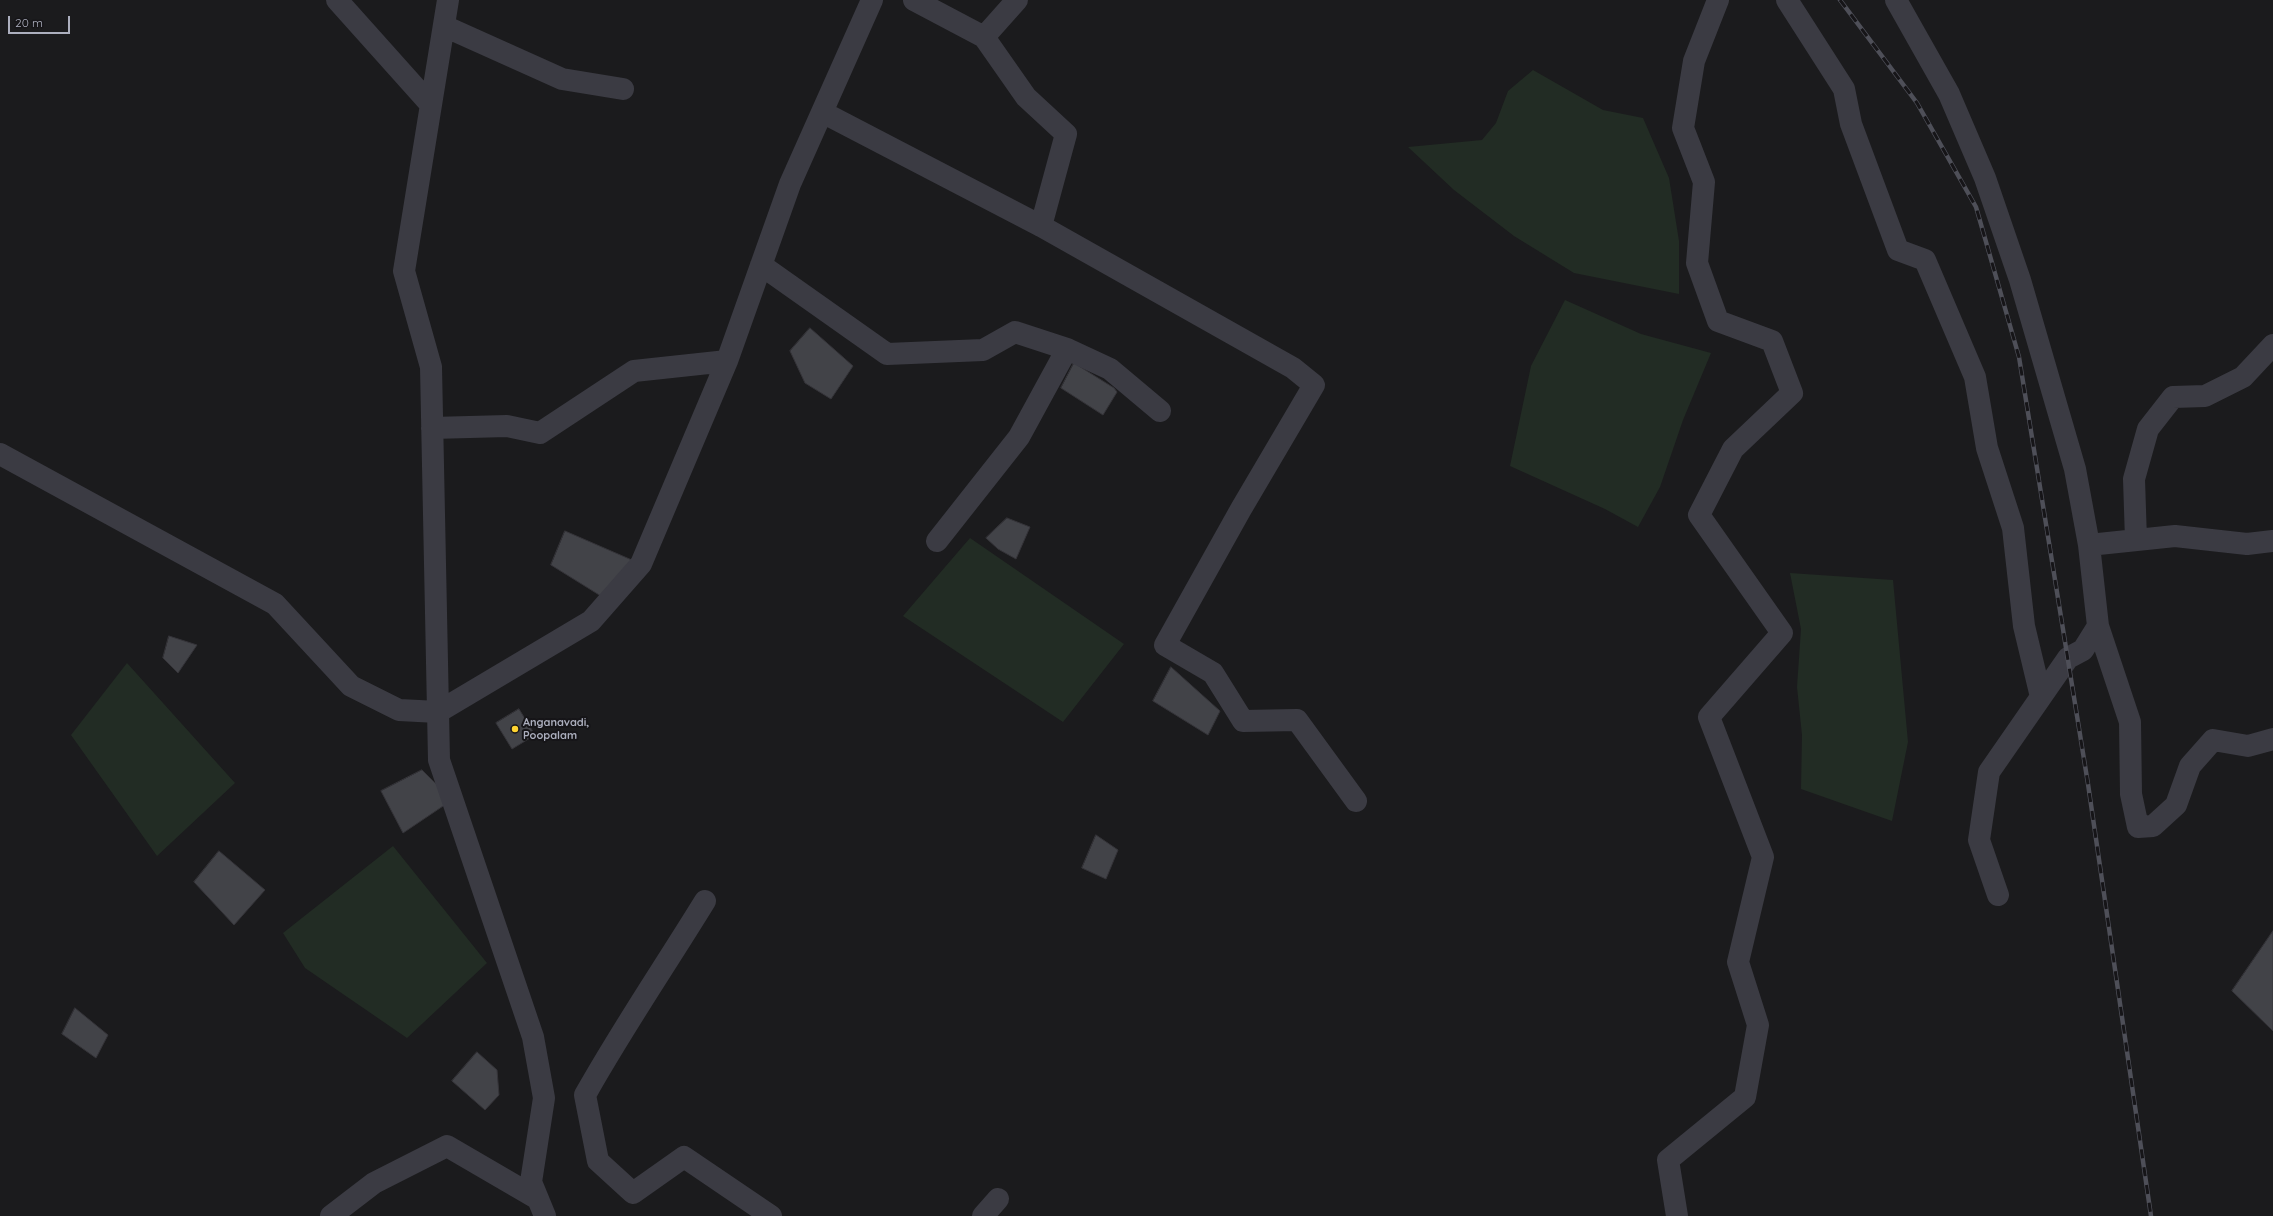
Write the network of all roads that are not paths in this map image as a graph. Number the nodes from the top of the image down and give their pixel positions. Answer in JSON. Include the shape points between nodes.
{"nodes":[{"id":1,"x":337,"y":0,"type":"edge"},
{"id":2,"x":448,"y":0,"type":"edge"},
{"id":3,"x":872,"y":0,"type":"edge"},
{"id":4,"x":914,"y":0,"type":"edge"},
{"id":5,"x":1017,"y":0,"type":"edge"},
{"id":6,"x":1718,"y":0,"type":"edge"},
{"id":7,"x":1788,"y":0,"type":"edge"},
{"id":8,"x":1896,"y":0,"type":"edge"},
{"id":9,"x":444,"y":26,"type":"junction"},
{"id":10,"x":984,"y":37,"type":"junction"},
{"id":11,"x":623,"y":89,"type":"dead end"},
{"id":12,"x":431,"y":105,"type":"junction"},
{"id":13,"x":822,"y":112,"type":"junction"},
{"id":14,"x":1041,"y":226,"type":"junction"},
{"id":15,"x":761,"y":265,"type":"junction"},
{"id":16,"x":2273,"y":345,"type":"edge"},
{"id":17,"x":1067,"y":349,"type":"junction"},
{"id":18,"x":727,"y":361,"type":"junction"},
{"id":19,"x":1160,"y":411,"type":"dead end"},
{"id":20,"x":432,"y":428,"type":"junction"},
{"id":21,"x":0,"y":454,"type":"edge"},
{"id":22,"x":2136,"y":540,"type":"junction"},
{"id":23,"x":937,"y":541,"type":"dead end"},
{"id":24,"x":2273,"y":541,"type":"edge"},
{"id":25,"x":2089,"y":545,"type":"junction"},
{"id":26,"x":2098,"y":626,"type":"junction"},
{"id":27,"x":2041,"y":697,"type":"junction"},
{"id":28,"x":438,"y":712,"type":"junction"},
{"id":29,"x":2273,"y":739,"type":"edge"},
{"id":30,"x":1356,"y":801,"type":"dead end"},
{"id":31,"x":1998,"y":895,"type":"dead end"},
{"id":32,"x":705,"y":900,"type":"dead end"},
{"id":33,"x":998,"y":1199,"type":"dead end"},
{"id":34,"x":542,"y":1208,"type":"edge"},
{"id":35,"x":331,"y":1216,"type":"edge"},
{"id":36,"x":771,"y":1216,"type":"edge"},
{"id":37,"x":984,"y":1216,"type":"edge"},
{"id":38,"x":1677,"y":1216,"type":"edge"}],
"edges":[{"from":1,"to":12,"type":"street"},
{"from":2,"to":9,"type":"street"},
{"from":3,"to":13,"type":"street"},
{"from":4,"to":10,"type":"street"},
{"from":5,"to":10,"type":"street"},
{"from":6,"to":38,"type":"street","via":[[1694,61],[1683,128],[1704,182],[1697,263],[1718,321],[1772,341],[1792,393],[1733,449],[1699,515],[1782,633],[1710,717],[1763,857],[1738,962],[1758,1025],[1745,1097],[1668,1160]]},
{"from":7,"to":27,"type":"street","via":[[1844,89],[1851,124],[1898,250],[1925,260],[1975,377],[1987,448],[2013,528],[2024,626]]},
{"from":8,"to":25,"type":"street","via":[[1949,94],[1984,178],[2020,280],[2075,469]]},
{"from":9,"to":11,"type":"street","via":[[562,79]]},
{"from":9,"to":12,"type":"street"},
{"from":10,"to":14,"type":"street","via":[[1026,97],[1066,134]]},
{"from":12,"to":20,"type":"street","via":[[404,271],[431,367]]},
{"from":13,"to":14,"type":"street"},
{"from":13,"to":15,"type":"street","via":[[790,184]]},
{"from":14,"to":30,"type":"street","via":[[1293,368],[1314,385],[1240,509],[1165,645],[1213,673],[1243,721],[1297,720]]},
{"from":15,"to":17,"type":"street","via":[[887,354],[982,350],[1015,332]]},
{"from":15,"to":18,"type":"street"},
{"from":16,"to":22,"type":"street","via":[[2243,377],[2205,396],[2173,397],[2148,429],[2134,479]]},
{"from":17,"to":19,"type":"street","via":[[1110,368]]},
{"from":17,"to":23,"type":"street","via":[[1018,437]]},
{"from":18,"to":20,"type":"street","via":[[634,371],[540,433],[507,426]]},
{"from":18,"to":28,"type":"street","via":[[641,564],[591,621]]},
{"from":20,"to":28,"type":"street"},
{"from":21,"to":28,"type":"street","via":[[275,604],[351,686],[399,710]]},
{"from":22,"to":24,"type":"street","via":[[2175,536],[2247,544]]},
{"from":22,"to":25,"type":"street"},
{"from":25,"to":26,"type":"street"},
{"from":26,"to":27,"type":"street","via":[[2083,650],[2068,658]]},
{"from":26,"to":29,"type":"street","via":[[2130,722],[2131,794],[2138,827],[2153,826],[2176,805],[2190,766],[2213,740],[2248,746]]},
{"from":27,"to":31,"type":"street","via":[[1989,772],[1979,840]]},
{"from":28,"to":34,"type":"street","via":[[439,760],[532,1036],[544,1098],[531,1182]]},
{"from":32,"to":36,"type":"street","via":[[663,970],[615,1041],[585,1096],[598,1161],[633,1193],[684,1157]]},
{"from":33,"to":37,"type":"street"},
{"from":34,"to":35,"type":"street","via":[[447,1146],[374,1183]]}]}
